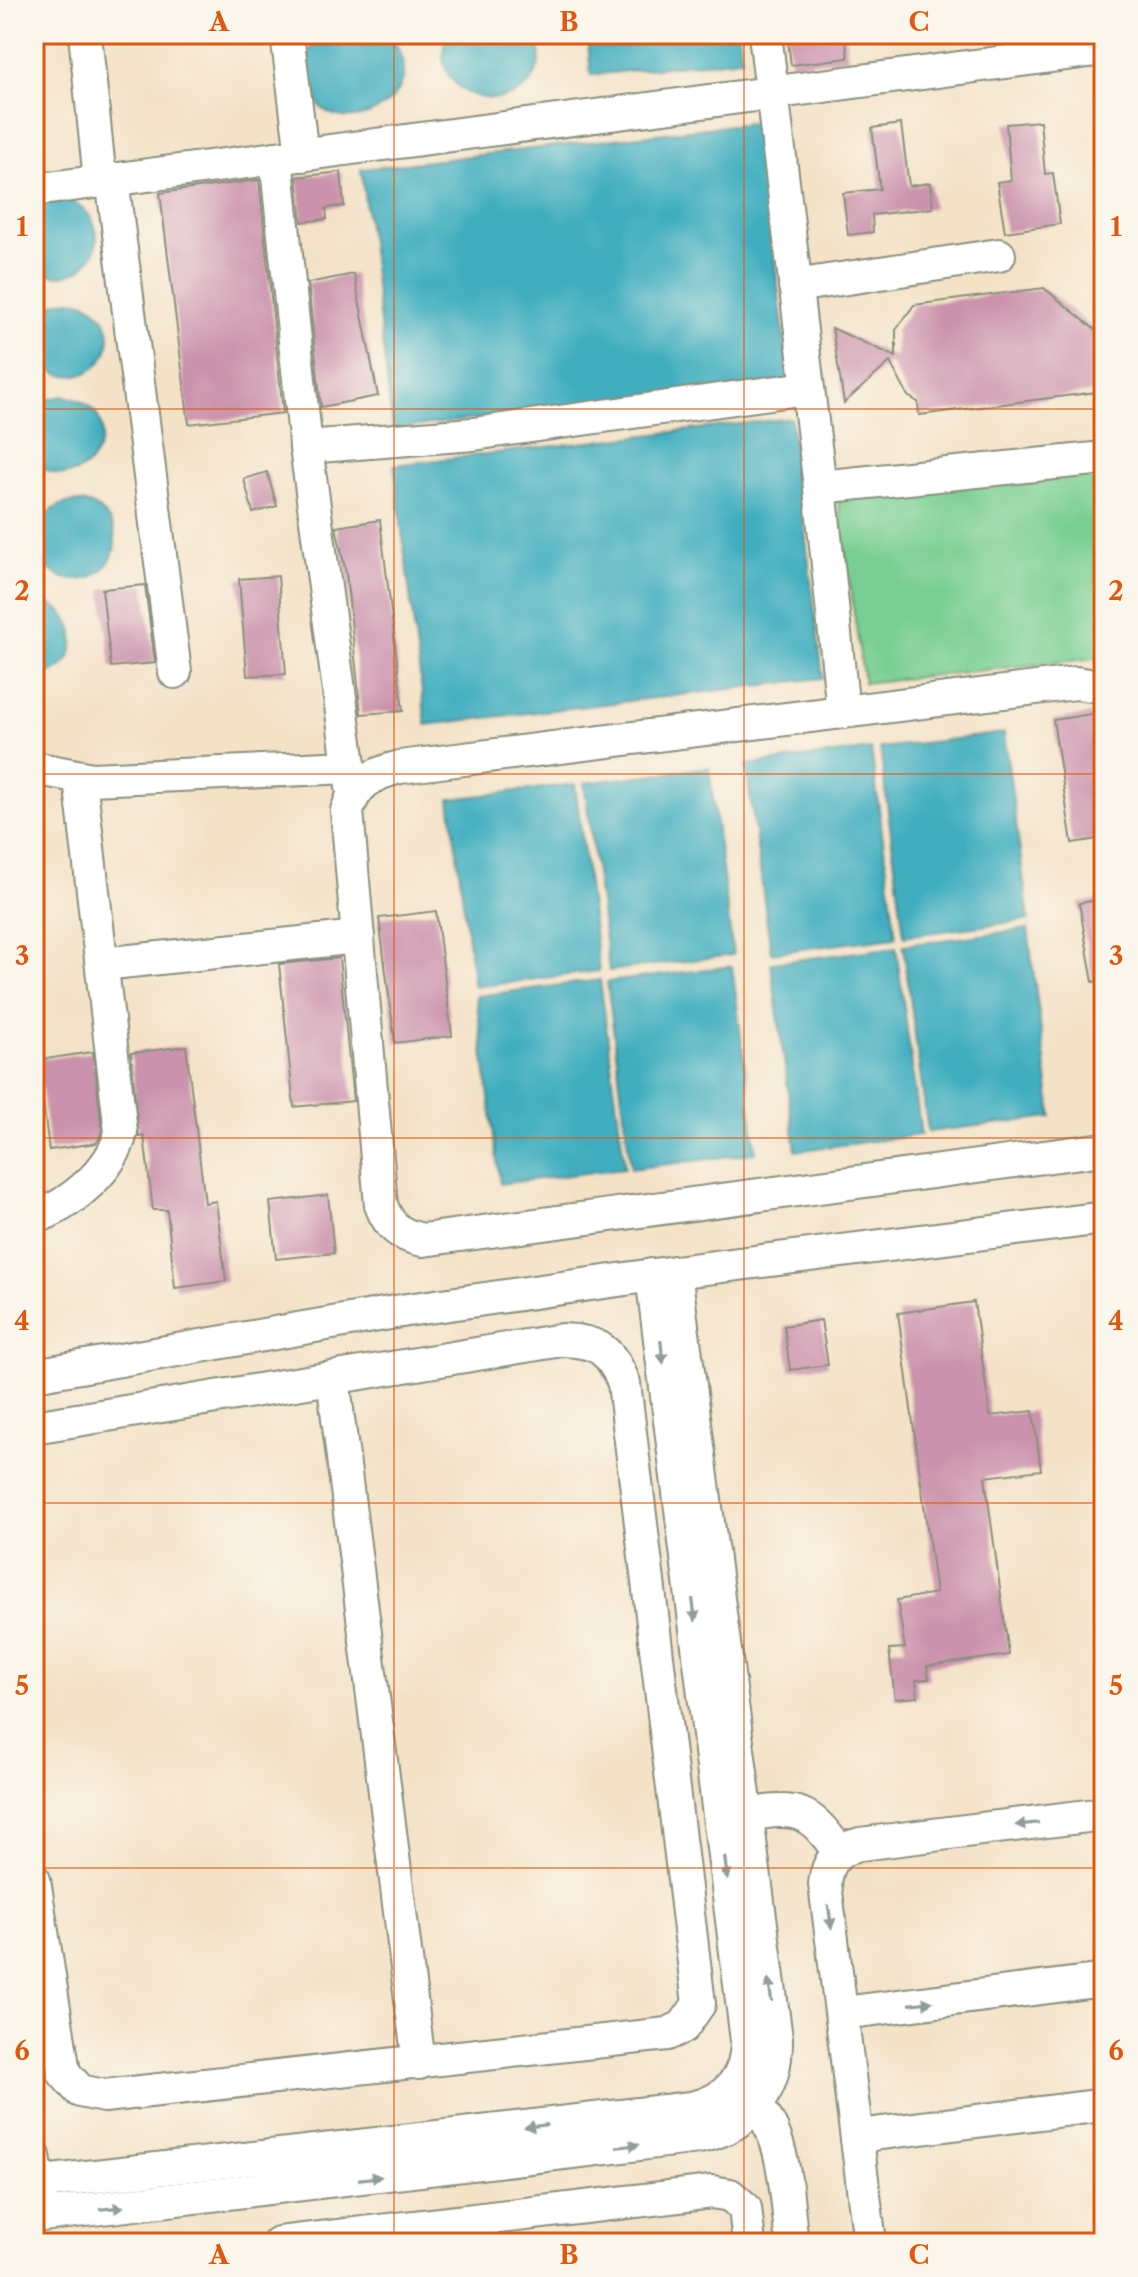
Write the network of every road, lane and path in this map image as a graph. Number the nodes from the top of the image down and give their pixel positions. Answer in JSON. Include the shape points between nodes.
{"nodes":[{"id":1,"x":85,"y":34,"type":"edge"},
{"id":2,"x":287,"y":34,"type":"edge"},
{"id":3,"x":765,"y":34,"type":"edge"},
{"id":4,"x":1104,"y":49,"type":"edge"},
{"id":5,"x":772,"y":93,"type":"junction"},
{"id":6,"x":289,"y":156,"type":"junction"},
{"id":7,"x":106,"y":180,"type":"junction"},
{"id":8,"x":34,"y":190,"type":"edge"},
{"id":9,"x":999,"y":255,"type":"dead end"},
{"id":10,"x":795,"y":286,"type":"junction"},
{"id":11,"x":807,"y":388,"type":"junction"},
{"id":12,"x":306,"y":447,"type":"junction"},
{"id":13,"x":1104,"y":458,"type":"edge"},
{"id":14,"x":820,"y":487,"type":"junction"},
{"id":15,"x":175,"y":672,"type":"dead end"},
{"id":16,"x":1104,"y":687,"type":"edge"},
{"id":17,"x":843,"y":712,"type":"junction"},
{"id":18,"x":34,"y":768,"type":"edge"},
{"id":19,"x":80,"y":779,"type":"junction"},
{"id":20,"x":351,"y":780,"type":"junction"},
{"id":21,"x":358,"y":937,"type":"junction"},
{"id":22,"x":102,"y":964,"type":"junction"},
{"id":23,"x":1104,"y":1149,"type":"edge"},
{"id":24,"x":34,"y":1218,"type":"edge"},
{"id":25,"x":1104,"y":1218,"type":"edge"},
{"id":26,"x":664,"y":1273,"type":"junction"},
{"id":27,"x":170,"y":1351,"type":"junction"},
{"id":28,"x":34,"y":1375,"type":"edge"},
{"id":29,"x":333,"y":1378,"type":"junction"},
{"id":30,"x":179,"y":1404,"type":"junction"},
{"id":31,"x":34,"y":1427,"type":"edge"},
{"id":32,"x":1104,"y":1814,"type":"edge"},
{"id":33,"x":747,"y":1815,"type":"junction"},
{"id":34,"x":839,"y":1852,"type":"junction"},
{"id":35,"x":34,"y":1880,"type":"edge"},
{"id":36,"x":1104,"y":1980,"type":"edge"},
{"id":37,"x":843,"y":2013,"type":"junction"},
{"id":38,"x":419,"y":2063,"type":"junction"},
{"id":39,"x":746,"y":2095,"type":"junction"},
{"id":40,"x":1104,"y":2105,"type":"edge"},
{"id":41,"x":858,"y":2136,"type":"junction"},
{"id":42,"x":35,"y":2174,"type":"edge"},
{"id":43,"x":38,"y":2216,"type":"edge"},
{"id":44,"x":279,"y":2243,"type":"edge"},
{"id":45,"x":749,"y":2243,"type":"edge"},
{"id":46,"x":792,"y":2243,"type":"edge"},
{"id":47,"x":870,"y":2243,"type":"edge"}],
"edges":[{"from":1,"to":7,"type":"street"},
{"from":2,"to":6,"type":"street"},
{"from":3,"to":5,"type":"street"},
{"from":4,"to":5,"type":"street"},
{"from":5,"to":6,"type":"street"},
{"from":5,"to":10,"type":"street"},
{"from":6,"to":7,"type":"street"},
{"from":6,"to":12,"type":"street"},
{"from":7,"to":8,"type":"street"},
{"from":7,"to":15,"type":"street"},
{"from":9,"to":10,"type":"street"},
{"from":10,"to":11,"type":"street"},
{"from":11,"to":12,"type":"street","via":[[473,434]]},
{"from":11,"to":14,"type":"street"},
{"from":12,"to":20,"type":"street"},
{"from":13,"to":14,"type":"street"},
{"from":14,"to":17,"type":"street"},
{"from":16,"to":17,"type":"street","via":[[1076,683]]},
{"from":17,"to":20,"type":"street","via":[[400,767]]},
{"from":18,"to":19,"type":"street"},
{"from":19,"to":20,"type":"street"},
{"from":19,"to":22,"type":"street"},
{"from":20,"to":21,"type":"street","via":[[347,811]]},
{"from":21,"to":22,"type":"street"},
{"from":21,"to":23,"type":"street","via":[[381,1205],[396,1230],[409,1237],[423,1240]]},
{"from":22,"to":24,"type":"street","via":[[120,1119],[118,1145],[104,1167],[69,1198]]},
{"from":25,"to":26,"type":"street"},
{"from":26,"to":27,"type":"street"},
{"from":26,"to":33,"type":"street"},
{"from":26,"to":39,"type":"street","one_way":true,"via":[[747,2041]]},
{"from":27,"to":28,"type":"street"},
{"from":27,"to":30,"type":"street"},
{"from":29,"to":30,"type":"street"},
{"from":29,"to":38,"type":"street"},
{"from":29,"to":38,"type":"street","via":[[562,1340],[586,1341],[612,1356],[624,1383],[699,2004],[683,2027],[667,2034]]},
{"from":30,"to":31,"type":"street"},
{"from":32,"to":34,"type":"street","one_way":true,"via":[[860,1844]]},
{"from":33,"to":34,"type":"street","via":[[803,1813]]},
{"from":39,"to":33,"type":"street","one_way":true,"via":[[774,2072],[776,2038]]},
{"from":34,"to":37,"type":"street","one_way":true,"via":[[825,1884]]},
{"from":35,"to":38,"type":"street","via":[[64,2073],[80,2091],[104,2096]]},
{"from":37,"to":36,"type":"street","one_way":true},
{"from":37,"to":41,"type":"street"},
{"from":39,"to":42,"type":"street","one_way":true,"via":[[691,2108]]},
{"from":43,"to":39,"type":"street","one_way":true,"via":[[699,2137],[742,2121]]},
{"from":39,"to":46,"type":"street","via":[[776,2138]]},
{"from":40,"to":41,"type":"street"},
{"from":41,"to":47,"type":"street"},
{"from":42,"to":43,"type":"street"},
{"from":44,"to":45,"type":"street","via":[[712,2192],[730,2195],[745,2208]]}]}
